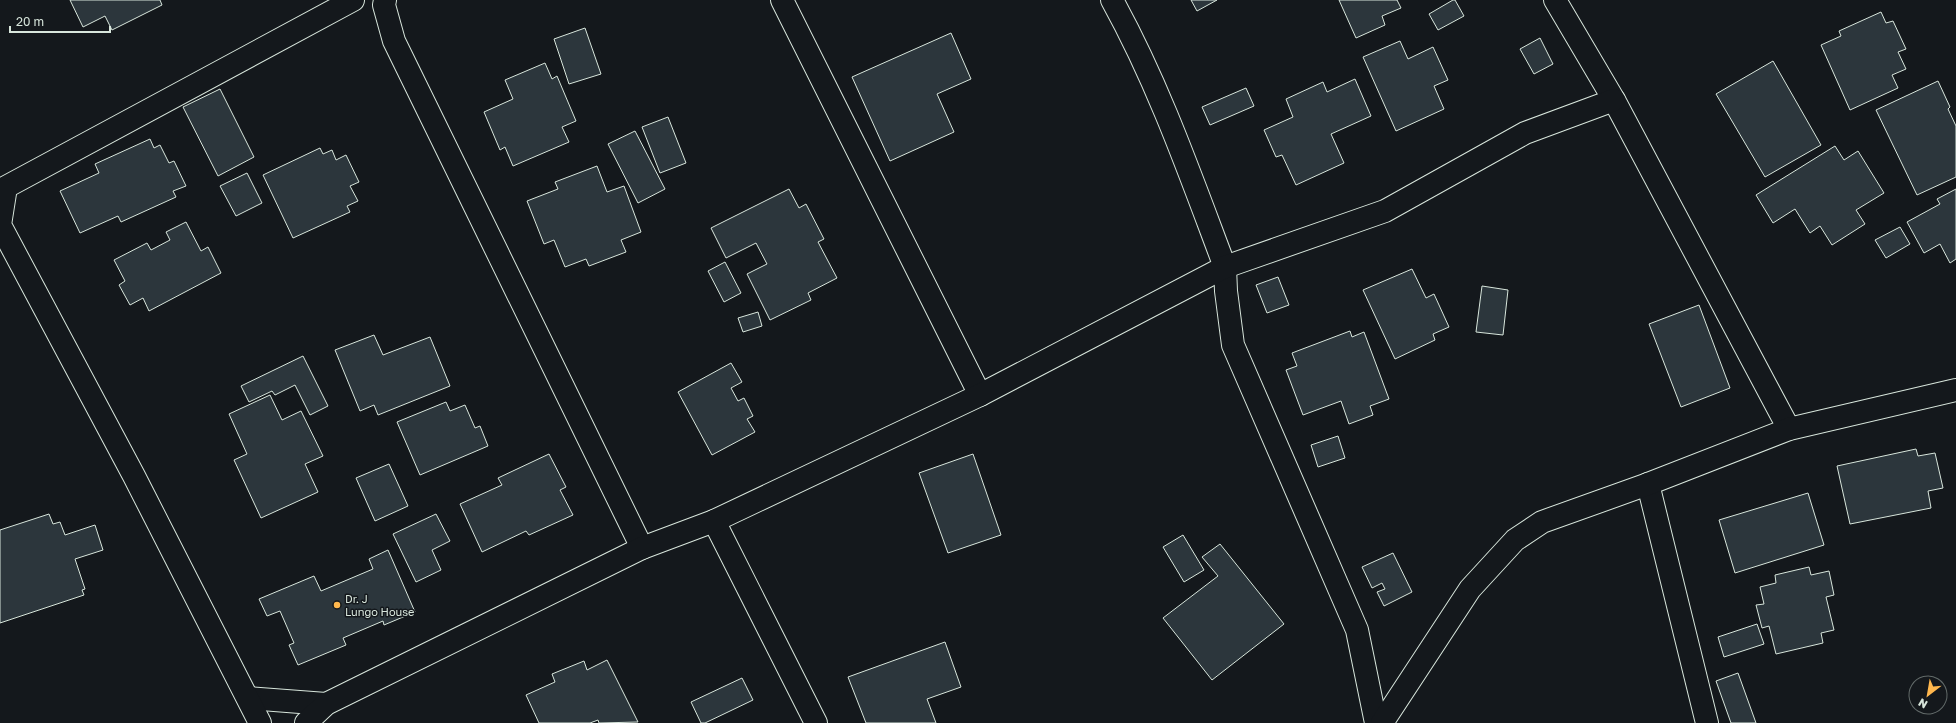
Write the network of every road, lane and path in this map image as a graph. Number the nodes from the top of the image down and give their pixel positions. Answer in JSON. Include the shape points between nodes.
{"nodes":[{"id":1,"x":353,"y":0,"type":"edge"},
{"id":2,"x":385,"y":0,"type":"edge"},
{"id":3,"x":782,"y":0,"type":"edge"},
{"id":4,"x":1112,"y":0,"type":"edge"},
{"id":5,"x":1555,"y":0,"type":"edge"},
{"id":6,"x":1614,"y":100,"type":"junction"},
{"id":7,"x":1225,"y":267,"type":"junction"},
{"id":8,"x":1956,"y":390,"type":"edge"},
{"id":9,"x":980,"y":395,"type":"junction"},
{"id":10,"x":1789,"y":429,"type":"junction"},
{"id":11,"x":1648,"y":484,"type":"junction"},
{"id":12,"x":714,"y":521,"type":"junction"},
{"id":13,"x":642,"y":548,"type":"junction"},
{"id":14,"x":248,"y":698,"type":"junction"},
{"id":15,"x":326,"y":704,"type":"junction"},
{"id":16,"x":1384,"y":721,"type":"edge"},
{"id":17,"x":260,"y":723,"type":"edge"},
{"id":18,"x":306,"y":723,"type":"edge"},
{"id":19,"x":816,"y":723,"type":"edge"},
{"id":20,"x":1707,"y":723,"type":"edge"}],
"edges":[{"from":1,"to":14,"type":"street","via":[[6,187],[0,225],[134,476]]},
{"from":2,"to":13,"type":"street","via":[[384,5],[394,41]]},
{"from":3,"to":9,"type":"street"},
{"from":4,"to":7,"type":"street","via":[[1134,40],[1168,118]]},
{"from":5,"to":6,"type":"street"},
{"from":6,"to":7,"type":"street","via":[[1524,133],[1385,211]]},
{"from":6,"to":10,"type":"street"},
{"from":7,"to":9,"type":"street"},
{"from":7,"to":16,"type":"street","via":[[1233,345],[1357,630]]},
{"from":8,"to":10,"type":"street"},
{"from":9,"to":12,"type":"street"},
{"from":10,"to":11,"type":"street"},
{"from":11,"to":16,"type":"street","via":[[1542,522],[1515,540],[1470,588]]},
{"from":11,"to":20,"type":"street"},
{"from":12,"to":13,"type":"street"},
{"from":12,"to":19,"type":"street"},
{"from":13,"to":15,"type":"street"},
{"from":14,"to":15,"type":"street"},
{"from":14,"to":17,"type":"street"},
{"from":15,"to":18,"type":"street"}]}
